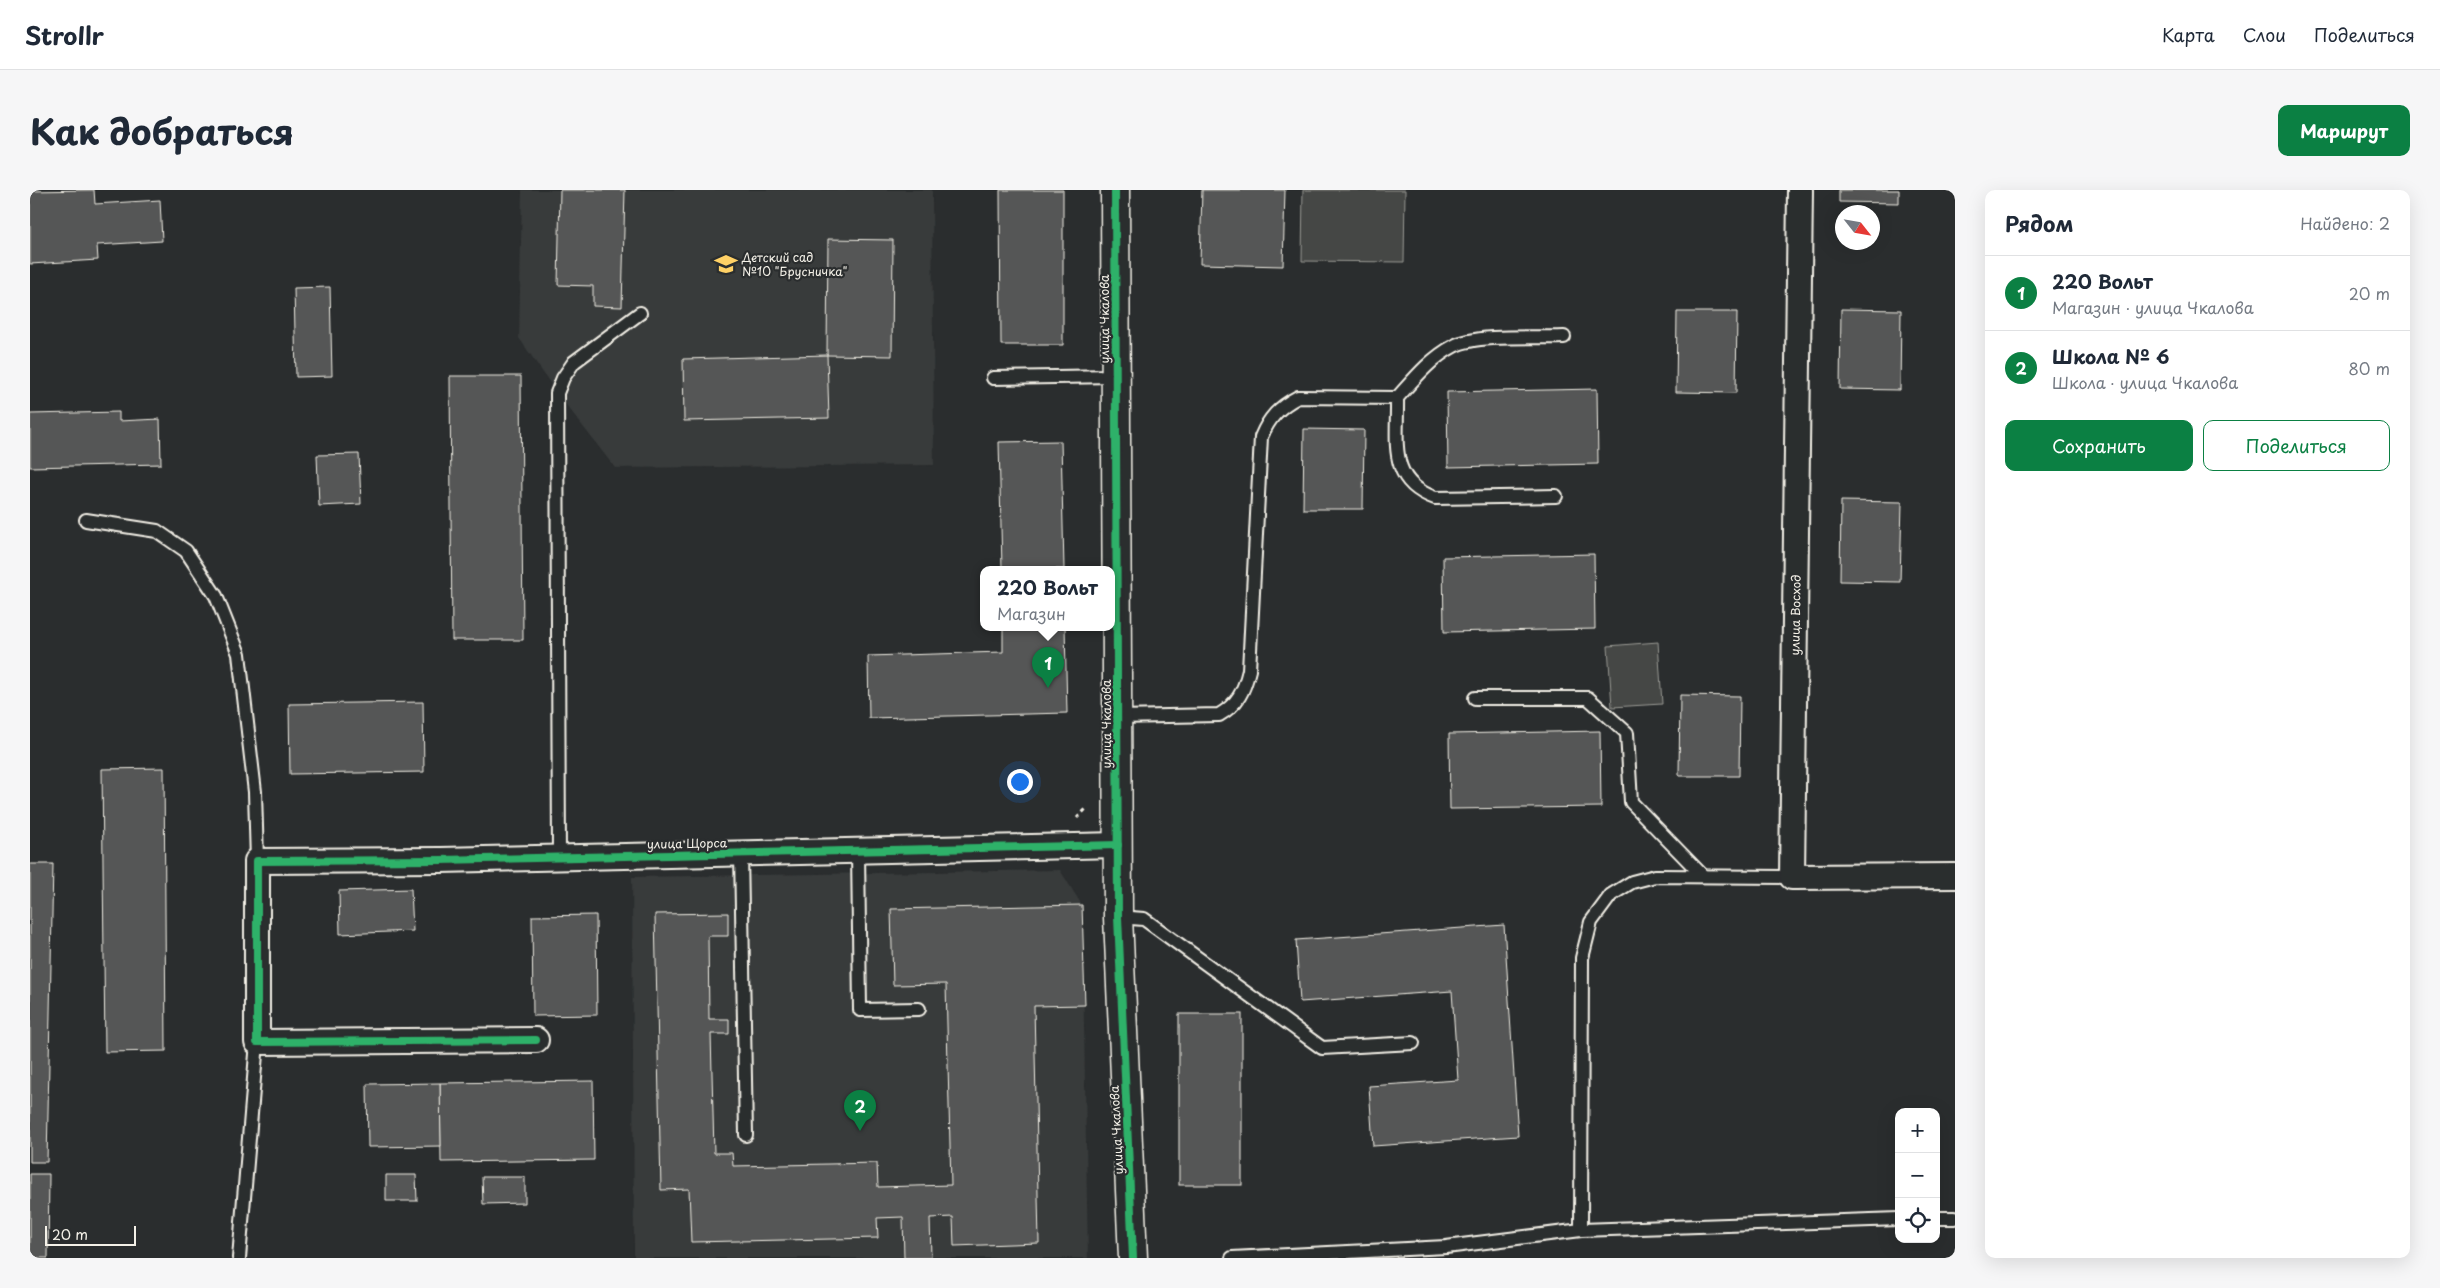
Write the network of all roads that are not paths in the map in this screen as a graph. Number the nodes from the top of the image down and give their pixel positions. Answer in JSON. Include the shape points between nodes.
{"nodes":[{"id":1,"x":1115,"y":190,"type":"edge"},
{"id":2,"x":1800,"y":190,"type":"edge"},
{"id":3,"x":640,"y":313,"type":"dead end"},
{"id":4,"x":1564,"y":338,"type":"dead end"},
{"id":5,"x":1116,"y":376,"type":"junction"},
{"id":6,"x":993,"y":378,"type":"dead end"},
{"id":7,"x":1397,"y":398,"type":"junction"},
{"id":8,"x":1556,"y":496,"type":"dead end"},
{"id":9,"x":86,"y":520,"type":"dead end"},
{"id":10,"x":1474,"y":698,"type":"dead end"},
{"id":11,"x":1117,"y":716,"type":"junction"},
{"id":12,"x":1118,"y":845,"type":"junction"},
{"id":13,"x":858,"y":850,"type":"junction"},
{"id":14,"x":740,"y":853,"type":"junction"},
{"id":15,"x":559,"y":857,"type":"junction"},
{"id":16,"x":257,"y":861,"type":"junction"},
{"id":17,"x":1703,"y":876,"type":"junction"},
{"id":18,"x":1955,"y":876,"type":"edge"},
{"id":19,"x":1792,"y":877,"type":"junction"},
{"id":20,"x":1118,"y":917,"type":"junction"},
{"id":21,"x":919,"y":1009,"type":"dead end"},
{"id":22,"x":536,"y":1040,"type":"dead end"},
{"id":23,"x":257,"y":1042,"type":"junction"},
{"id":24,"x":1412,"y":1043,"type":"dead end"},
{"id":25,"x":746,"y":1135,"type":"dead end"},
{"id":26,"x":1940,"y":1218,"type":"edge"},
{"id":27,"x":1955,"y":1218,"type":"edge"},
{"id":28,"x":1895,"y":1220,"type":"edge"},
{"id":29,"x":1580,"y":1230,"type":"junction"},
{"id":30,"x":239,"y":1258,"type":"edge"},
{"id":31,"x":1133,"y":1258,"type":"edge"},
{"id":32,"x":1232,"y":1258,"type":"edge"}],
"edges":[{"from":1,"to":5,"type":"street","name":"улица Чкалова"},
{"from":2,"to":19,"type":"street","name":"улица Восход"},
{"from":3,"to":15,"type":"lane","via":[[574,362],[557,393]]},
{"from":4,"to":7,"type":"lane","via":[[1484,340],[1455,345],[1430,363]]},
{"from":5,"to":6,"type":"lane"},
{"from":5,"to":11,"type":"street","name":"улица Чкалова"},
{"from":7,"to":8,"type":"lane","via":[[1399,464],[1405,478],[1418,492],[1436,498]]},
{"from":7,"to":11,"type":"lane","via":[[1298,397],[1269,419],[1260,437],[1249,670],[1245,689],[1232,707],[1218,715]]},
{"from":9,"to":16,"type":"lane","via":[[157,531],[186,551],[216,596],[239,654],[255,792]]},
{"from":10,"to":17,"type":"lane","via":[[1588,698],[1627,733],[1631,802]]},
{"from":11,"to":12,"type":"street","name":"улица Чкалова"},
{"from":12,"to":13,"type":"street","name":"улица Щорса"},
{"from":12,"to":20,"type":"street","name":"улица Чкалова"},
{"from":13,"to":14,"type":"street","name":"улица Щорса"},
{"from":13,"to":21,"type":"lane","via":[[860,1010]]},
{"from":14,"to":15,"type":"street","name":"улица Щорса"},
{"from":14,"to":25,"type":"lane"},
{"from":15,"to":16,"type":"street","name":"улица Щорса"},
{"from":16,"to":23,"type":"street"},
{"from":17,"to":19,"type":"lane"},
{"from":17,"to":29,"type":"lane","via":[[1655,876],[1632,882],[1611,895],[1591,922],[1582,958]]},
{"from":18,"to":19,"type":"street"},
{"from":20,"to":24,"type":"lane","via":[[1144,919],[1322,1048]]},
{"from":20,"to":31,"type":"street","name":"улица Чкалова"},
{"from":22,"to":23,"type":"street"},
{"from":23,"to":30,"type":"lane"},
{"from":26,"to":27,"type":"lane"},
{"from":28,"to":29,"type":"lane"},
{"from":29,"to":32,"type":"lane","via":[[1446,1246]]}]}
